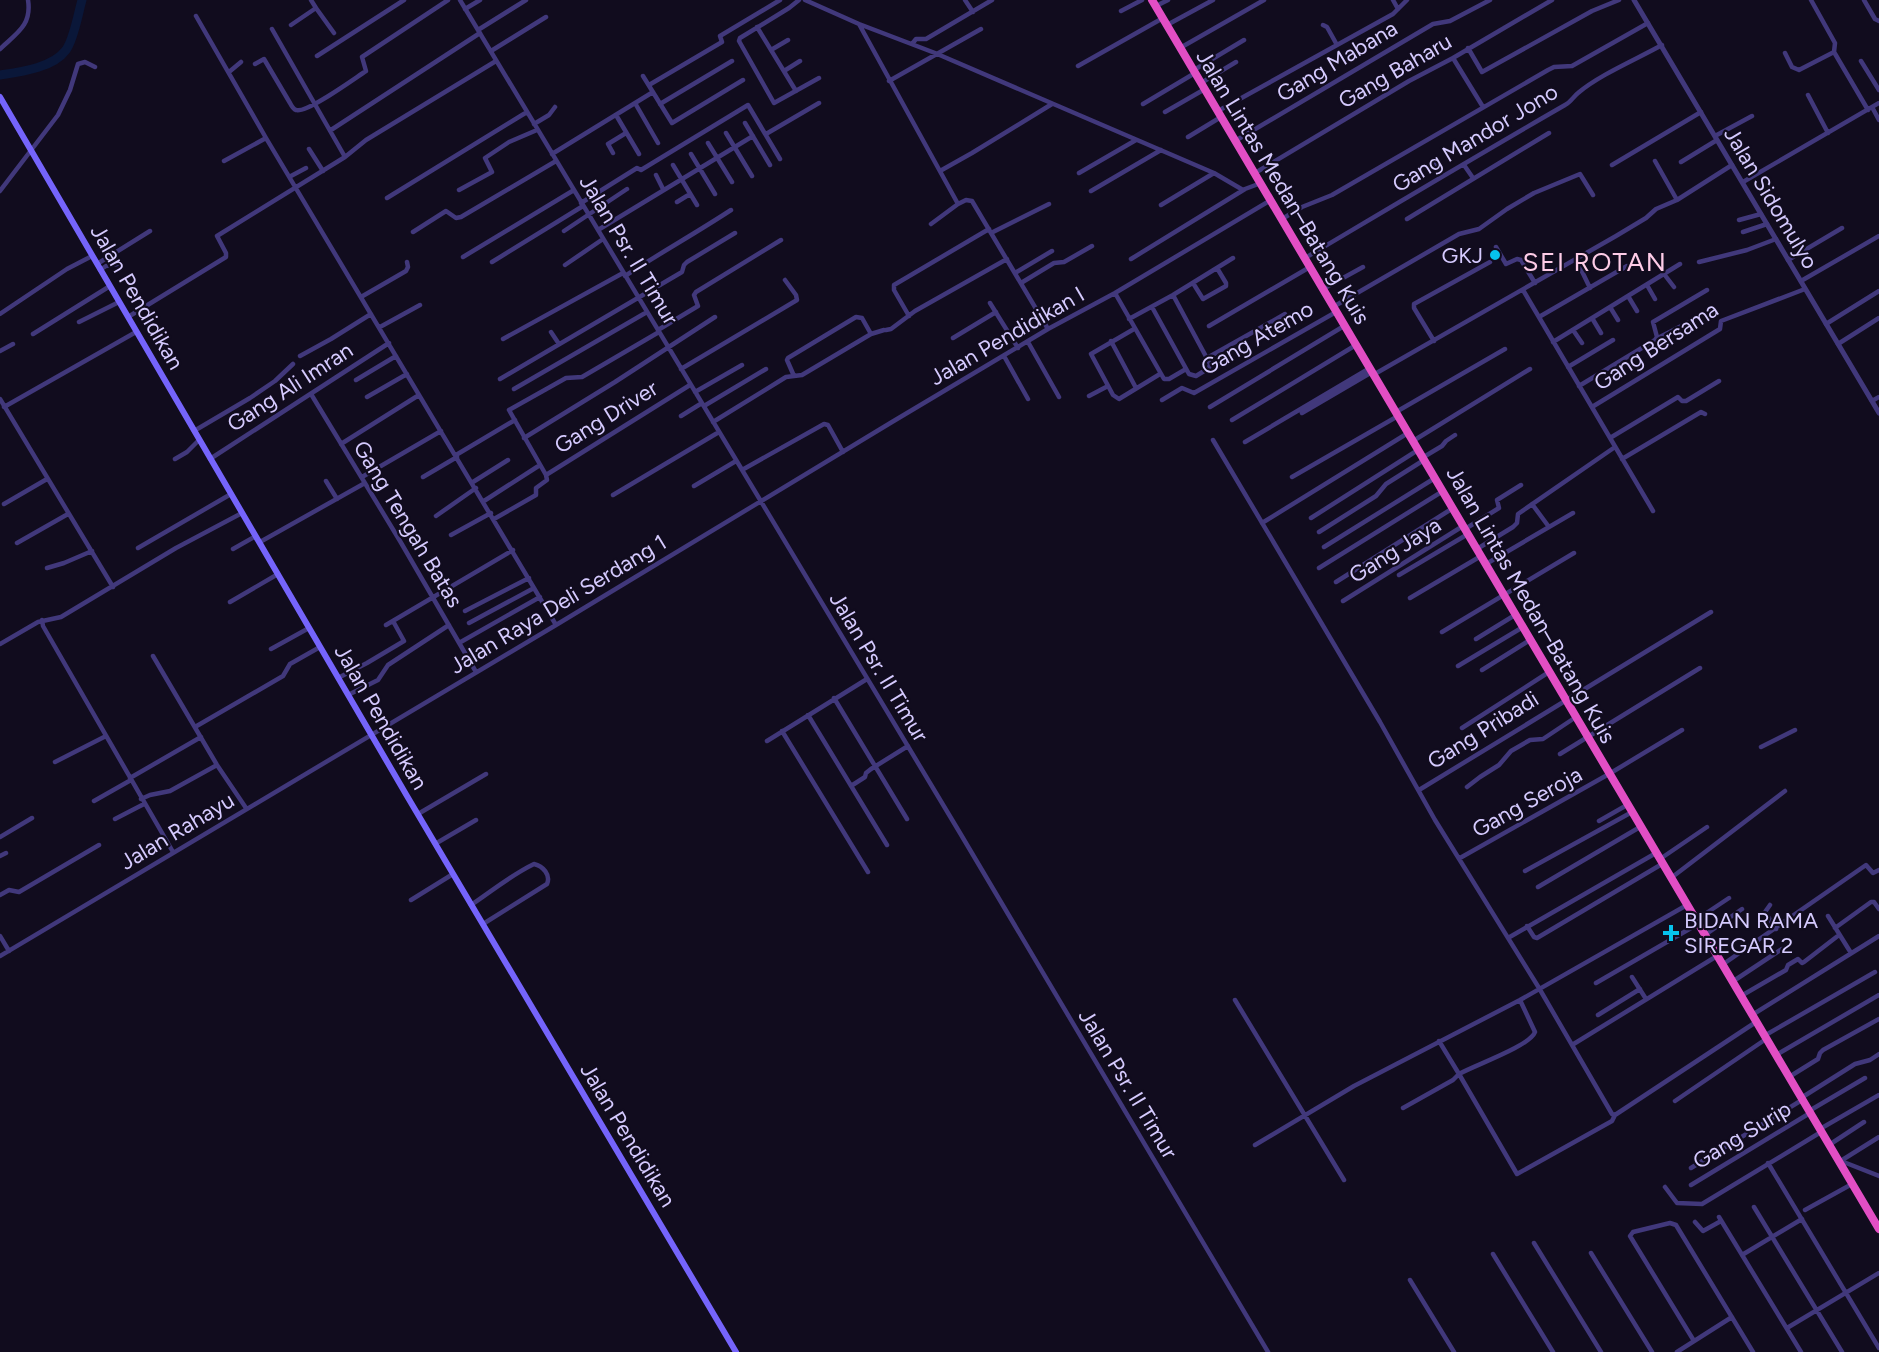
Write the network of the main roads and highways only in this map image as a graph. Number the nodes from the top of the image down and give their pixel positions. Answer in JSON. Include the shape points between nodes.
{"nodes":[{"id":1,"x":1154,"y":3,"type":"edge"},
{"id":2,"x":0,"y":97,"type":"edge"},
{"id":3,"x":1879,"y":1229,"type":"edge"},
{"id":4,"x":736,"y":1352,"type":"edge"}],
"edges":[{"from":1,"to":3,"type":"highway","name":"Jalan Lintas Medan–Batang Kuis"},
{"from":2,"to":4,"type":"main road","name":"Jalan Pendidikan","via":[[417,814]]}]}
